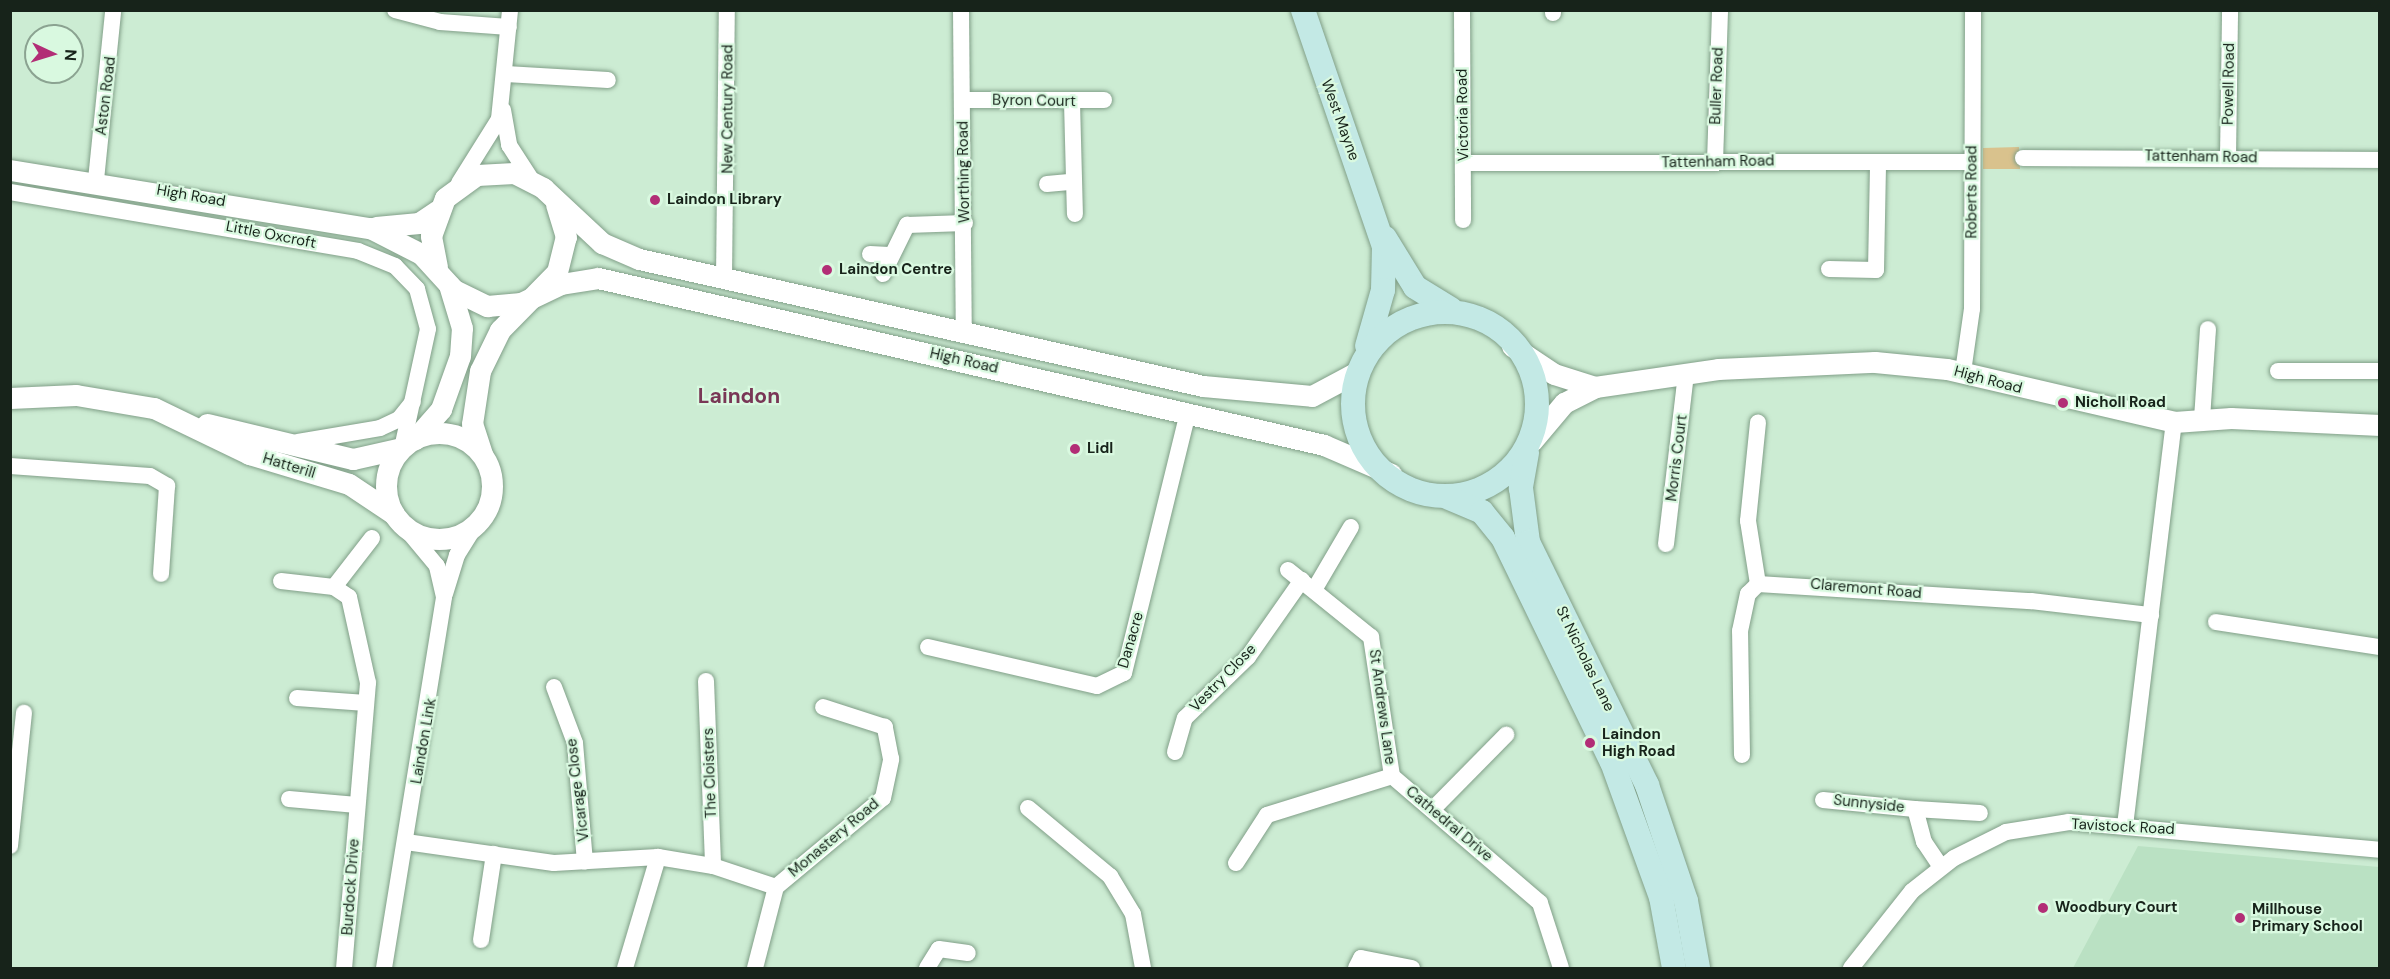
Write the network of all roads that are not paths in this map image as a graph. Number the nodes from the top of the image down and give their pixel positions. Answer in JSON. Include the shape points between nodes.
{"nodes":[{"id":1,"x":395,"y":10,"type":"edge"},
{"id":2,"x":727,"y":10,"type":"edge"},
{"id":3,"x":961,"y":10,"type":"edge"},
{"id":4,"x":1303,"y":10,"type":"edge"},
{"id":5,"x":1462,"y":10,"type":"edge"},
{"id":6,"x":1720,"y":10,"type":"edge"},
{"id":7,"x":1973,"y":10,"type":"edge"},
{"id":8,"x":2230,"y":10,"type":"edge"},
{"id":9,"x":113,"y":12,"type":"dead end"},
{"id":10,"x":510,"y":19,"type":"edge"},
{"id":11,"x":506,"y":74,"type":"junction"},
{"id":12,"x":608,"y":80,"type":"dead end"},
{"id":13,"x":964,"y":100,"type":"junction"},
{"id":14,"x":1104,"y":100,"type":"dead end"},
{"id":15,"x":1072,"y":102,"type":"junction"},
{"id":16,"x":503,"y":106,"type":"junction"},
{"id":17,"x":2023,"y":158,"type":"dead end"},
{"id":18,"x":2228,"y":158,"type":"junction"},
{"id":19,"x":2379,"y":160,"type":"edge"},
{"id":20,"x":1715,"y":162,"type":"junction"},
{"id":21,"x":1878,"y":162,"type":"junction"},
{"id":22,"x":1972,"y":162,"type":"junction"},
{"id":23,"x":1463,"y":163,"type":"junction"},
{"id":24,"x":10,"y":170,"type":"edge"},
{"id":25,"x":96,"y":180,"type":"junction"},
{"id":26,"x":534,"y":182,"type":"junction"},
{"id":27,"x":1072,"y":182,"type":"junction"},
{"id":28,"x":1047,"y":184,"type":"dead end"},
{"id":29,"x":457,"y":186,"type":"junction"},
{"id":30,"x":10,"y":192,"type":"edge"},
{"id":31,"x":555,"y":202,"type":"junction"},
{"id":32,"x":437,"y":211,"type":"junction"},
{"id":33,"x":1075,"y":214,"type":"dead end"},
{"id":34,"x":1463,"y":220,"type":"dead end"},
{"id":35,"x":965,"y":223,"type":"junction"},
{"id":36,"x":370,"y":228,"type":"junction"},
{"id":37,"x":1380,"y":228,"type":"junction"},
{"id":38,"x":870,"y":254,"type":"dead end"},
{"id":39,"x":889,"y":255,"type":"junction"},
{"id":40,"x":1829,"y":269,"type":"dead end"},
{"id":41,"x":883,"y":274,"type":"dead end"},
{"id":42,"x":443,"y":276,"type":"junction"},
{"id":43,"x":724,"y":279,"type":"junction"},
{"id":44,"x":535,"y":296,"type":"junction"},
{"id":45,"x":1451,"y":309,"type":"junction"},
{"id":46,"x":2208,"y":329,"type":"dead end"},
{"id":47,"x":964,"y":333,"type":"junction"},
{"id":48,"x":1512,"y":346,"type":"junction"},
{"id":49,"x":1359,"y":368,"type":"junction"},
{"id":50,"x":2278,"y":371,"type":"dead end"},
{"id":51,"x":2379,"y":371,"type":"edge"},
{"id":52,"x":1963,"y":372,"type":"junction"},
{"id":53,"x":1686,"y":373,"type":"junction"},
{"id":54,"x":1595,"y":387,"type":"junction"},
{"id":55,"x":418,"y":389,"type":"junction"},
{"id":56,"x":10,"y":398,"type":"edge"},
{"id":57,"x":1188,"y":412,"type":"junction"},
{"id":58,"x":183,"y":419,"type":"junction"},
{"id":59,"x":2202,"y":419,"type":"junction"},
{"id":60,"x":2174,"y":422,"type":"junction"},
{"id":61,"x":1758,"y":423,"type":"dead end"},
{"id":62,"x":2379,"y":425,"type":"edge"},
{"id":63,"x":276,"y":442,"type":"junction"},
{"id":64,"x":408,"y":444,"type":"junction"},
{"id":65,"x":1530,"y":446,"type":"junction"},
{"id":66,"x":484,"y":460,"type":"junction"},
{"id":67,"x":10,"y":465,"type":"edge"},
{"id":68,"x":1391,"y":474,"type":"junction"},
{"id":69,"x":1438,"y":495,"type":"junction"},
{"id":70,"x":398,"y":519,"type":"junction"},
{"id":71,"x":476,"y":524,"type":"junction"},
{"id":72,"x":1351,"y":527,"type":"dead end"},
{"id":73,"x":372,"y":538,"type":"dead end"},
{"id":74,"x":1666,"y":544,"type":"dead end"},
{"id":75,"x":1288,"y":570,"type":"dead end"},
{"id":76,"x":161,"y":574,"type":"dead end"},
{"id":77,"x":281,"y":581,"type":"dead end"},
{"id":78,"x":1758,"y":584,"type":"junction"},
{"id":79,"x":1308,"y":585,"type":"junction"},
{"id":80,"x":334,"y":587,"type":"junction"},
{"id":81,"x":444,"y":597,"type":"junction"},
{"id":82,"x":2151,"y":615,"type":"junction"},
{"id":83,"x":2216,"y":622,"type":"dead end"},
{"id":84,"x":928,"y":647,"type":"dead end"},
{"id":85,"x":2379,"y":647,"type":"edge"},
{"id":86,"x":706,"y":681,"type":"dead end"},
{"id":87,"x":554,"y":687,"type":"dead end"},
{"id":88,"x":297,"y":698,"type":"dead end"},
{"id":89,"x":366,"y":703,"type":"junction"},
{"id":90,"x":823,"y":707,"type":"dead end"},
{"id":91,"x":24,"y":713,"type":"dead end"},
{"id":92,"x":1506,"y":735,"type":"dead end"},
{"id":93,"x":1175,"y":752,"type":"dead end"},
{"id":94,"x":1742,"y":755,"type":"dead end"},
{"id":95,"x":1392,"y":777,"type":"junction"},
{"id":96,"x":288,"y":799,"type":"dead end"},
{"id":97,"x":1823,"y":800,"type":"dead end"},
{"id":98,"x":357,"y":805,"type":"junction"},
{"id":99,"x":1028,"y":808,"type":"dead end"},
{"id":100,"x":1434,"y":808,"type":"junction"},
{"id":101,"x":1915,"y":809,"type":"junction"},
{"id":102,"x":1980,"y":813,"type":"dead end"},
{"id":103,"x":2125,"y":826,"type":"junction"},
{"id":104,"x":406,"y":842,"type":"junction"},
{"id":105,"x":10,"y":846,"type":"edge"},
{"id":106,"x":2379,"y":850,"type":"edge"},
{"id":107,"x":494,"y":854,"type":"junction"},
{"id":108,"x":658,"y":857,"type":"junction"},
{"id":109,"x":585,"y":862,"type":"junction"},
{"id":110,"x":1236,"y":863,"type":"dead end"},
{"id":111,"x":713,"y":866,"type":"junction"},
{"id":112,"x":1941,"y":867,"type":"junction"},
{"id":113,"x":776,"y":887,"type":"junction"},
{"id":114,"x":481,"y":939,"type":"dead end"},
{"id":115,"x":968,"y":953,"type":"dead end"},
{"id":116,"x":344,"y":969,"type":"edge"},
{"id":117,"x":384,"y":969,"type":"edge"},
{"id":118,"x":625,"y":969,"type":"edge"},
{"id":119,"x":755,"y":969,"type":"edge"},
{"id":120,"x":927,"y":969,"type":"edge"},
{"id":121,"x":1143,"y":969,"type":"edge"},
{"id":122,"x":1356,"y":969,"type":"edge"},
{"id":123,"x":1412,"y":969,"type":"edge"},
{"id":124,"x":1561,"y":969,"type":"edge"},
{"id":125,"x":1674,"y":969,"type":"edge"},
{"id":126,"x":1698,"y":969,"type":"edge"},
{"id":127,"x":1851,"y":969,"type":"edge"}],
"edges":[{"from":1,"to":10,"type":"street","via":[[440,22]]},
{"from":2,"to":43,"type":"street","name":"New Century Road"},
{"from":3,"to":13,"type":"street","name":"Worthing Road"},
{"from":4,"to":37,"type":"main road","name":"West Mayne"},
{"from":5,"to":23,"type":"street","name":"Victoria Road"},
{"from":6,"to":20,"type":"street","name":"Buller Road"},
{"from":7,"to":22,"type":"street","name":"Roberts Road"},
{"from":8,"to":18,"type":"street","name":"Powell Road"},
{"from":9,"to":25,"type":"street","name":"Aston Road"},
{"from":10,"to":11,"type":"street"},
{"from":11,"to":12,"type":"street"},
{"from":11,"to":16,"type":"street"},
{"from":13,"to":15,"type":"street","name":"Byron Court"},
{"from":13,"to":35,"type":"street","name":"Worthing Road"},
{"from":14,"to":15,"type":"street","name":"Byron Court"},
{"from":15,"to":27,"type":"street"},
{"from":16,"to":26,"type":"street","via":[[509,145]]},
{"from":16,"to":29,"type":"street","via":[[486,147]]},
{"from":17,"to":18,"type":"street","name":"Tattenham Road"},
{"from":18,"to":19,"type":"street","name":"Tattenham Road"},
{"from":20,"to":21,"type":"street","name":"Tattenham Road"},
{"from":20,"to":23,"type":"street","name":"Tattenham Road"},
{"from":21,"to":22,"type":"street","name":"Tattenham Road"},
{"from":21,"to":40,"type":"street","via":[[1876,270]]},
{"from":22,"to":52,"type":"street","name":"Roberts Road","via":[[1972,309]]},
{"from":23,"to":34,"type":"street","name":"Victoria Road"},
{"from":24,"to":25,"type":"street","name":"High Road"},
{"from":25,"to":36,"type":"street","name":"High Road"},
{"from":26,"to":29,"type":"street","name":"High Road","via":[[494,172]]},
{"from":26,"to":31,"type":"street","name":"High Road"},
{"from":27,"to":28,"type":"street"},
{"from":27,"to":33,"type":"street"},
{"from":29,"to":32,"type":"street","name":"High Road"},
{"from":30,"to":55,"type":"street","name":"Little Oxcroft","via":[[219,225],[383,258],[407,276],[427,317]]},
{"from":31,"to":43,"type":"street","name":"High Road","via":[[619,252]]},
{"from":31,"to":44,"type":"street","name":"High Road","via":[[566,237],[564,257],[550,283]]},
{"from":32,"to":36,"type":"street","name":"High Road","via":[[419,224]]},
{"from":32,"to":42,"type":"street","name":"High Road","via":[[431,236]]},
{"from":35,"to":39,"type":"street","via":[[907,225]]},
{"from":35,"to":47,"type":"street","name":"Worthing Road"},
{"from":36,"to":42,"type":"street","name":"High Road","via":[[410,246]]},
{"from":37,"to":45,"type":"main road","name":"West Mayne","via":[[1414,287]]},
{"from":37,"to":49,"type":"main road","name":"West Mayne","via":[[1383,290]]},
{"from":38,"to":39,"type":"street"},
{"from":39,"to":41,"type":"street"},
{"from":42,"to":44,"type":"street","name":"High Road","via":[[487,306]]},
{"from":42,"to":64,"type":"street","via":[[462,328],[460,356],[441,409]]},
{"from":43,"to":47,"type":"street","name":"High Road"},
{"from":44,"to":57,"type":"street","name":"High Road","via":[[573,280],[598,278]]},
{"from":44,"to":66,"type":"street","via":[[493,340],[480,371],[472,424]]},
{"from":45,"to":48,"type":"main road","via":[[1483,322]]},
{"from":45,"to":49,"type":"main road","via":[[1421,312],[1396,323]]},
{"from":46,"to":59,"type":"street"},
{"from":47,"to":49,"type":"street","name":"High Road","via":[[1168,380],[1268,394],[1322,394]]},
{"from":48,"to":54,"type":"street","name":"High Road","via":[[1554,374]]},
{"from":48,"to":65,"type":"main road","via":[[1536,393]]},
{"from":49,"to":68,"type":"main road","via":[[1357,428]]},
{"from":50,"to":51,"type":"street"},
{"from":52,"to":53,"type":"street","name":"High Road","via":[[1875,362]]},
{"from":52,"to":60,"type":"street","name":"High Road"},
{"from":53,"to":54,"type":"street","name":"High Road"},
{"from":53,"to":74,"type":"street","name":"Morris Court"},
{"from":54,"to":65,"type":"street","name":"High Road","via":[[1564,403]]},
{"from":55,"to":63,"type":"street","name":"Little Oxcroft","via":[[404,414],[380,428]]},
{"from":55,"to":64,"type":"street","name":"Little Oxcroft"},
{"from":56,"to":58,"type":"street","name":"Hatterill","via":[[110,398]]},
{"from":57,"to":68,"type":"street","name":"High Road","via":[[1324,445]]},
{"from":57,"to":84,"type":"street","name":"Danacre","via":[[1124,673],[1097,686]]},
{"from":58,"to":63,"type":"street","name":"Hatterill"},
{"from":58,"to":70,"type":"street","name":"Hatterill","via":[[249,454],[349,484]]},
{"from":59,"to":60,"type":"street","name":"High Road"},
{"from":59,"to":62,"type":"street","name":"High Road"},
{"from":60,"to":82,"type":"street"},
{"from":61,"to":78,"type":"street","via":[[1748,521]]},
{"from":63,"to":64,"type":"street","name":"Hatterill","via":[[353,459]]},
{"from":64,"to":66,"type":"street","via":[[436,434],[458,437]]},
{"from":64,"to":70,"type":"street","via":[[386,484]]},
{"from":65,"to":69,"type":"main road","via":[[1502,481],[1484,491]]},
{"from":65,"to":126,"type":"main road","name":"St Nicholas Lane","via":[[1521,488],[1528,542],[1647,785],[1686,901]]},
{"from":66,"to":71,"type":"street","via":[[491,489]]},
{"from":67,"to":76,"type":"street","via":[[150,476],[167,486]]},
{"from":68,"to":69,"type":"main road"},
{"from":69,"to":125,"type":"main road","name":"St Nicholas Lane","via":[[1482,512],[1513,558],[1639,826],[1661,897]]},
{"from":70,"to":71,"type":"street","via":[[417,535],[442,539]]},
{"from":70,"to":81,"type":"street","name":"Laindon Link","via":[[437,566]]},
{"from":71,"to":81,"type":"street","via":[[457,555]]},
{"from":72,"to":79,"type":"street","name":"Vestry Close"},
{"from":73,"to":80,"type":"street"},
{"from":75,"to":79,"type":"street","name":"St Andrews Lane"},
{"from":77,"to":80,"type":"street"},
{"from":78,"to":82,"type":"street","name":"Claremont Road","via":[[2020,600]]},
{"from":78,"to":94,"type":"street","via":[[1748,594],[1740,631]]},
{"from":79,"to":93,"type":"street","name":"Vestry Close","via":[[1248,657],[1185,718]]},
{"from":79,"to":95,"type":"street","name":"St Andrews Lane","via":[[1371,637]]},
{"from":80,"to":89,"type":"street","name":"Burdock Drive","via":[[354,608],[368,683]]},
{"from":81,"to":104,"type":"street","name":"Laindon Link"},
{"from":82,"to":103,"type":"street"},
{"from":83,"to":85,"type":"street"},
{"from":86,"to":111,"type":"street","name":"The Cloisters"},
{"from":87,"to":109,"type":"street","name":"Vicarage Close","via":[[575,743]]},
{"from":88,"to":89,"type":"street"},
{"from":89,"to":98,"type":"street","name":"Burdock Drive"},
{"from":90,"to":113,"type":"street","name":"Monastery Road","via":[[885,727],[891,759],[883,798]]},
{"from":91,"to":105,"type":"street"},
{"from":92,"to":100,"type":"street"},
{"from":95,"to":100,"type":"street","name":"Cathedral Drive"},
{"from":95,"to":110,"type":"street","name":"Cathedral Drive","via":[[1268,815]]},
{"from":96,"to":98,"type":"street"},
{"from":97,"to":101,"type":"street","name":"Sunnyside"},
{"from":98,"to":116,"type":"street","name":"Burdock Drive"},
{"from":99,"to":121,"type":"street","via":[[1110,876],[1133,914]]},
{"from":100,"to":124,"type":"street","name":"Cathedral Drive","via":[[1540,903]]},
{"from":101,"to":102,"type":"street","name":"Sunnyside"},
{"from":101,"to":112,"type":"street","name":"Sunnyside","via":[[1924,842]]},
{"from":103,"to":106,"type":"street","name":"Tavistock Road"},
{"from":103,"to":112,"type":"street","name":"Tavistock Road","via":[[2069,822],[2006,832]]},
{"from":104,"to":107,"type":"street","name":"Monastery Road"},
{"from":104,"to":117,"type":"street","name":"Laindon Link"},
{"from":107,"to":109,"type":"street","name":"Monastery Road"},
{"from":107,"to":114,"type":"street"},
{"from":108,"to":109,"type":"street","name":"Monastery Road"},
{"from":108,"to":111,"type":"street","name":"Monastery Road"},
{"from":108,"to":118,"type":"street"},
{"from":111,"to":113,"type":"street","name":"Monastery Road"},
{"from":112,"to":127,"type":"street","name":"Tavistock Road","via":[[1882,922]]},
{"from":113,"to":119,"type":"street"},
{"from":115,"to":120,"type":"street","via":[[939,949]]},
{"from":122,"to":123,"type":"street","via":[[1361,958]]}]}
